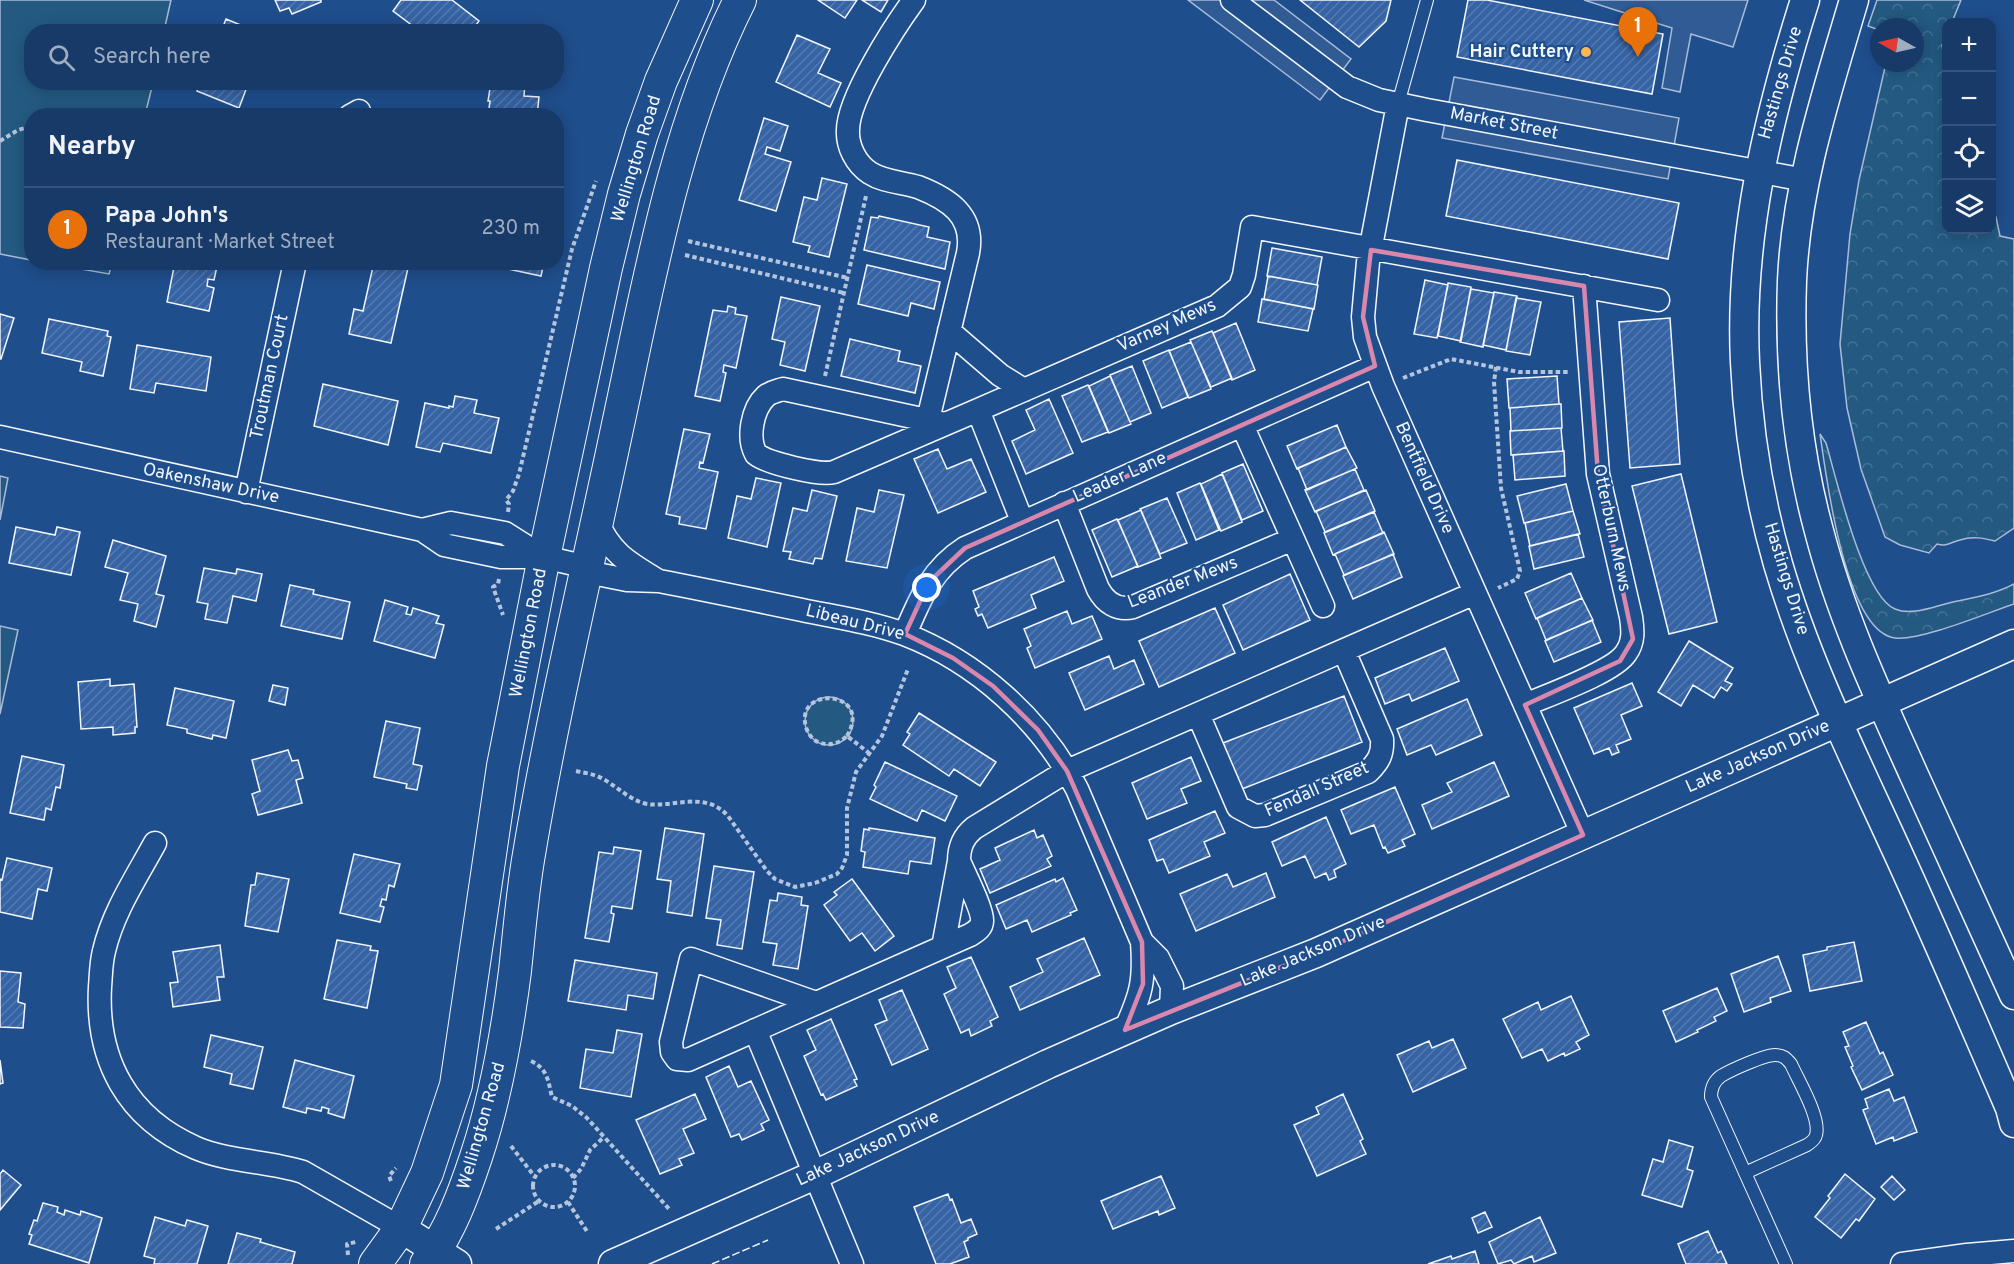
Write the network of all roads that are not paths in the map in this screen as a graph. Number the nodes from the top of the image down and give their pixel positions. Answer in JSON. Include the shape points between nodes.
{"nodes":[{"id":1,"x":697,"y":0,"type":"edge"},
{"id":2,"x":740,"y":0,"type":"edge"},
{"id":3,"x":914,"y":0,"type":"edge"},
{"id":4,"x":1232,"y":0,"type":"edge"},
{"id":5,"x":1427,"y":0,"type":"edge"},
{"id":6,"x":1805,"y":0,"type":"edge"},
{"id":7,"x":1854,"y":0,"type":"edge"},
{"id":8,"x":1398,"y":104,"type":"junction"},
{"id":9,"x":1760,"y":172,"type":"junction"},
{"id":10,"x":1805,"y":180,"type":"junction"},
{"id":11,"x":1371,"y":249,"type":"junction"},
{"id":12,"x":293,"y":270,"type":"edge"},
{"id":13,"x":1584,"y":286,"type":"junction"},
{"id":14,"x":1658,"y":300,"type":"dead end"},
{"id":15,"x":949,"y":331,"type":"junction"},
{"id":16,"x":1379,"y":376,"type":"junction"},
{"id":17,"x":1024,"y":390,"type":"junction"},
{"id":18,"x":978,"y":410,"type":"junction"},
{"id":19,"x":1242,"y":425,"type":"junction"},
{"id":20,"x":933,"y":426,"type":"junction"},
{"id":21,"x":0,"y":437,"type":"edge"},
{"id":22,"x":246,"y":492,"type":"junction"},
{"id":23,"x":1064,"y":503,"type":"junction"},
{"id":24,"x":597,"y":521,"type":"junction"},
{"id":25,"x":1022,"y":522,"type":"junction"},
{"id":26,"x":1293,"y":539,"type":"junction"},
{"id":27,"x":544,"y":558,"type":"junction"},
{"id":28,"x":587,"y":567,"type":"junction"},
{"id":29,"x":659,"y":581,"type":"junction"},
{"id":30,"x":1476,"y":596,"type":"junction"},
{"id":31,"x":1323,"y":606,"type":"dead end"},
{"id":32,"x":904,"y":634,"type":"junction"},
{"id":33,"x":2014,"y":644,"type":"edge"},
{"id":34,"x":1344,"y":651,"type":"junction"},
{"id":35,"x":1881,"y":703,"type":"junction"},
{"id":36,"x":1525,"y":705,"type":"junction"},
{"id":37,"x":1198,"y":714,"type":"junction"},
{"id":38,"x":1838,"y":722,"type":"junction"},
{"id":39,"x":1067,"y":771,"type":"junction"},
{"id":40,"x":1582,"y":835,"type":"junction"},
{"id":41,"x":155,"y":843,"type":"dead end"},
{"id":42,"x":959,"y":861,"type":"junction"},
{"id":43,"x":1142,"y":942,"type":"junction"},
{"id":44,"x":943,"y":947,"type":"junction"},
{"id":45,"x":2014,"y":995,"type":"edge"},
{"id":46,"x":816,"y":1003,"type":"junction"},
{"id":47,"x":1171,"y":1010,"type":"junction"},
{"id":48,"x":755,"y":1030,"type":"junction"},
{"id":49,"x":1125,"y":1030,"type":"junction"},
{"id":50,"x":2014,"y":1123,"type":"edge"},
{"id":51,"x":1745,"y":1173,"type":"junction"},
{"id":52,"x":815,"y":1175,"type":"junction"},
{"id":53,"x":401,"y":1228,"type":"junction"},
{"id":54,"x":2014,"y":1251,"type":"edge"},
{"id":55,"x":440,"y":1259,"type":"edge"},
{"id":56,"x":375,"y":1264,"type":"edge"},
{"id":57,"x":613,"y":1264,"type":"edge"},
{"id":58,"x":852,"y":1264,"type":"edge"},
{"id":59,"x":1786,"y":1264,"type":"edge"},
{"id":60,"x":1902,"y":1264,"type":"edge"}],
"edges":[{"from":1,"to":27,"type":"main road","name":"Wellington Road","via":[[661,81],[624,195]]},
{"from":2,"to":24,"type":"main road","name":"Wellington Road","via":[[712,66],[672,186]]},
{"from":3,"to":15,"type":"street","via":[[858,94],[848,138],[852,151],[872,174],[939,197],[968,226],[968,253]]},
{"from":4,"to":8,"type":"street","name":"Market Street","via":[[1335,79],[1368,96]]},
{"from":5,"to":8,"type":"lane"},
{"from":6,"to":9,"type":"street","name":"Hastings Drive","via":[[1781,77]]},
{"from":7,"to":10,"type":"street"},
{"from":8,"to":9,"type":"street","name":"Market Street"},
{"from":8,"to":11,"type":"street","name":"Bentfield Drive"},
{"from":9,"to":10,"type":"street","name":"Market Street"},
{"from":9,"to":38,"type":"street","name":"Hastings Drive","via":[[1746,284],[1749,418],[1760,490],[1778,564]]},
{"from":10,"to":35,"type":"street","via":[[1792,279],[1792,358],[1800,436],[1818,529],[1838,596]]},
{"from":11,"to":13,"type":"street"},
{"from":11,"to":16,"type":"street","name":"Bentfield Drive","via":[[1363,317],[1365,337]]},
{"from":11,"to":17,"type":"street","name":"Varney Mews","via":[[1252,227],[1239,287],[1217,306]]},
{"from":12,"to":22,"type":"street","name":"Troutman Court"},
{"from":13,"to":14,"type":"street"},
{"from":13,"to":36,"type":"street","name":"Otterburn Mews","via":[[1598,474],[1633,639],[1620,661]]},
{"from":15,"to":17,"type":"street","via":[[991,368]]},
{"from":15,"to":20,"type":"street"},
{"from":16,"to":19,"type":"street","name":"Leader Lane"},
{"from":16,"to":30,"type":"street","name":"Bentfield Drive"},
{"from":17,"to":18,"type":"street","name":"Varney Mews"},
{"from":18,"to":20,"type":"street","name":"Varney Mews"},
{"from":18,"to":25,"type":"street"},
{"from":19,"to":23,"type":"street","name":"Leader Lane"},
{"from":19,"to":26,"type":"street"},
{"from":20,"to":20,"type":"street","name":"Varney Mews","via":[[830,473],[768,461],[756,454],[751,441],[756,414],[764,398],[783,389]]},
{"from":21,"to":22,"type":"street","name":"Oakenshaw Drive"},
{"from":22,"to":27,"type":"street","name":"Oakenshaw Drive","via":[[422,530],[444,545],[501,557]]},
{"from":23,"to":25,"type":"street","name":"Leader Lane"},
{"from":23,"to":26,"type":"street","name":"Leander Mews","via":[[1098,589],[1106,600],[1120,608],[1133,607]]},
{"from":24,"to":28,"type":"main road","name":"Wellington Road"},
{"from":24,"to":29,"type":"street","name":"Libeau Drive","via":[[612,549]]},
{"from":25,"to":32,"type":"street","name":"Leader Lane","via":[[949,558],[929,582]]},
{"from":26,"to":31,"type":"street"},
{"from":27,"to":28,"type":"street","name":"Oakenshaw Drive"},
{"from":27,"to":53,"type":"main road","name":"Wellington Road","via":[[503,766],[456,1085],[427,1173]]},
{"from":28,"to":29,"type":"street","name":"Libeau Drive","via":[[597,574],[627,580]]},
{"from":28,"to":55,"type":"main road","name":"Wellington Road","via":[[528,863],[501,1065],[486,1126]]},
{"from":29,"to":32,"type":"street","name":"Libeau Drive"},
{"from":30,"to":34,"type":"street"},
{"from":30,"to":36,"type":"street","name":"Bentfield Drive"},
{"from":32,"to":39,"type":"street","name":"Libeau Drive","via":[[953,658],[993,686],[1038,730]]},
{"from":33,"to":35,"type":"street","name":"Lake Jackson Drive"},
{"from":34,"to":37,"type":"street"},
{"from":34,"to":37,"type":"street","name":"Fendall Street","via":[[1382,738],[1383,751],[1368,772],[1255,816],[1238,807]]},
{"from":35,"to":38,"type":"street","name":"Lake Jackson Drive"},
{"from":35,"to":45,"type":"street"},
{"from":36,"to":40,"type":"street","name":"Bentfield Drive"},
{"from":37,"to":39,"type":"street"},
{"from":38,"to":40,"type":"street","name":"Lake Jackson Drive"},
{"from":38,"to":50,"type":"street","name":"Hastings Drive"},
{"from":39,"to":42,"type":"street","via":[[974,828],[964,838]]},
{"from":39,"to":43,"type":"street","name":"Libeau Drive"},
{"from":40,"to":47,"type":"street","name":"Lake Jackson Drive","via":[[1316,953]]},
{"from":41,"to":53,"type":"street","via":[[122,904],[101,967],[100,1022],[110,1065],[123,1090],[141,1111],[180,1140],[214,1154],[303,1172]]},
{"from":42,"to":44,"type":"street"},
{"from":42,"to":44,"type":"street","via":[[982,923],[978,930]]},
{"from":43,"to":47,"type":"street","name":"Libeau Drive","via":[[1158,958],[1172,986]]},
{"from":43,"to":49,"type":"street","name":"Libeau Drive","via":[[1143,984]]},
{"from":44,"to":46,"type":"street"},
{"from":46,"to":48,"type":"street"},
{"from":46,"to":48,"type":"street","via":[[691,959],[671,1042],[677,1059],[688,1060]]},
{"from":47,"to":49,"type":"street","name":"Lake Jackson Drive"},
{"from":48,"to":52,"type":"street"},
{"from":49,"to":52,"type":"street","name":"Lake Jackson Drive"},
{"from":51,"to":51,"type":"lane","via":[[1711,1091],[1721,1077],[1768,1056],[1785,1056],[1816,1120],[1814,1140]]},
{"from":51,"to":59,"type":"lane"},
{"from":52,"to":57,"type":"street","name":"Lake Jackson Drive"},
{"from":52,"to":58,"type":"street"},
{"from":53,"to":55,"type":"street"},
{"from":53,"to":56,"type":"main road","name":"Wellington Road"},
{"from":54,"to":60,"type":"street"}]}
